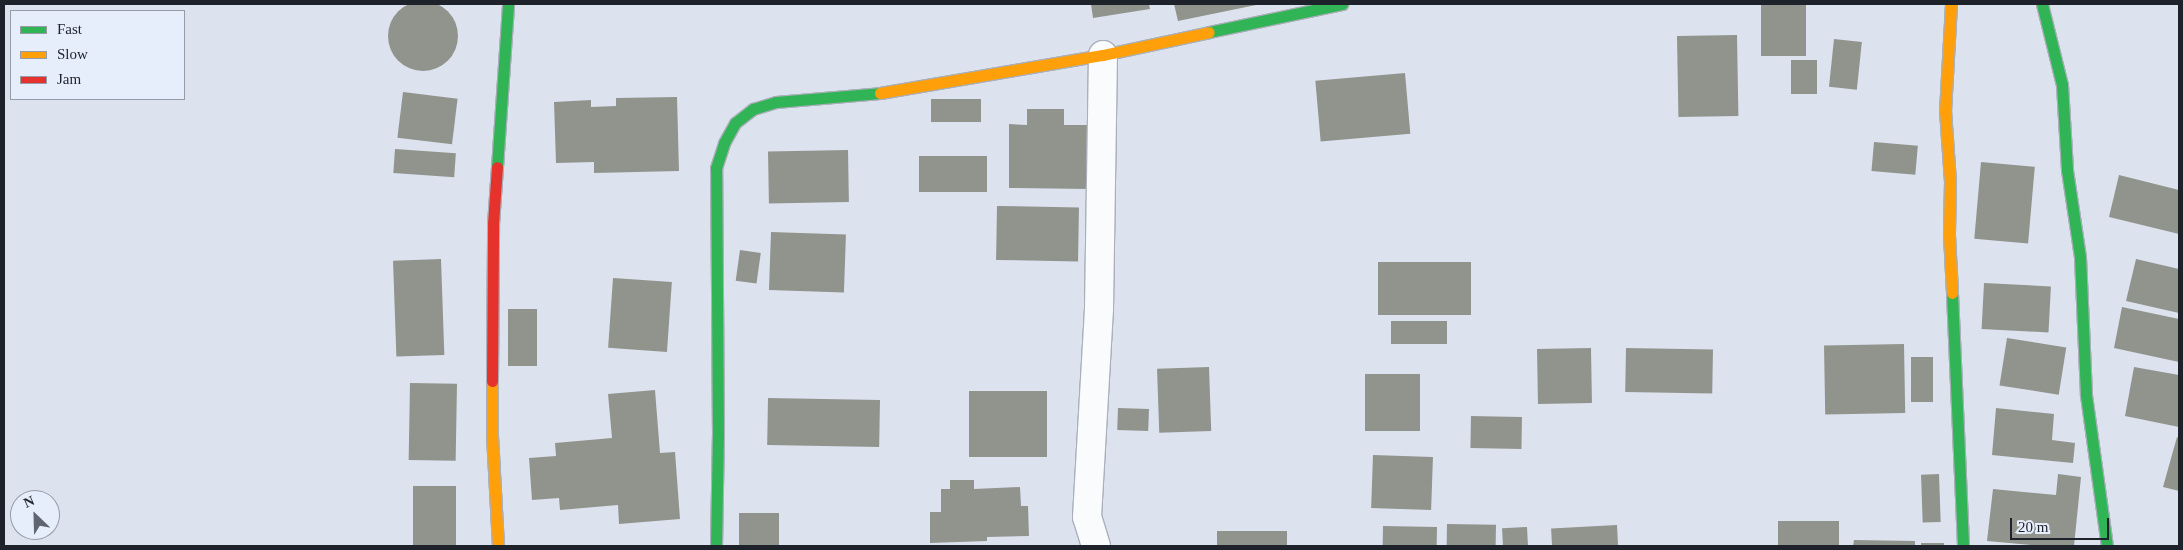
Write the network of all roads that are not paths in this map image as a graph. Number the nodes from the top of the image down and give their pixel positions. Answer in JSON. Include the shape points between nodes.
{"nodes":[{"id":1,"x":508,"y":4,"type":"edge"},
{"id":2,"x":1342,"y":4,"type":"edge"},
{"id":3,"x":1951,"y":4,"type":"edge"},
{"id":4,"x":2042,"y":4,"type":"edge"},
{"id":5,"x":1103,"y":55,"type":"junction"},
{"id":6,"x":498,"y":546,"type":"edge"},
{"id":7,"x":716,"y":546,"type":"edge"},
{"id":8,"x":1096,"y":546,"type":"edge"},
{"id":9,"x":1963,"y":546,"type":"edge"},
{"id":10,"x":2107,"y":546,"type":"edge"}],
"edges":[{"from":1,"to":6,"type":"street","via":[[493,224],[492,435]]},
{"from":2,"to":5,"type":"street"},
{"from":3,"to":9,"type":"street","via":[[1945,110]]},
{"from":4,"to":10,"type":"street","via":[[2062,85],[2067,170],[2080,257],[2086,395]]},
{"from":5,"to":7,"type":"street","via":[[859,96],[776,102],[753,109],[735,123],[716,168]]},
{"from":5,"to":8,"type":"street","via":[[1099,309],[1087,517]]}]}
